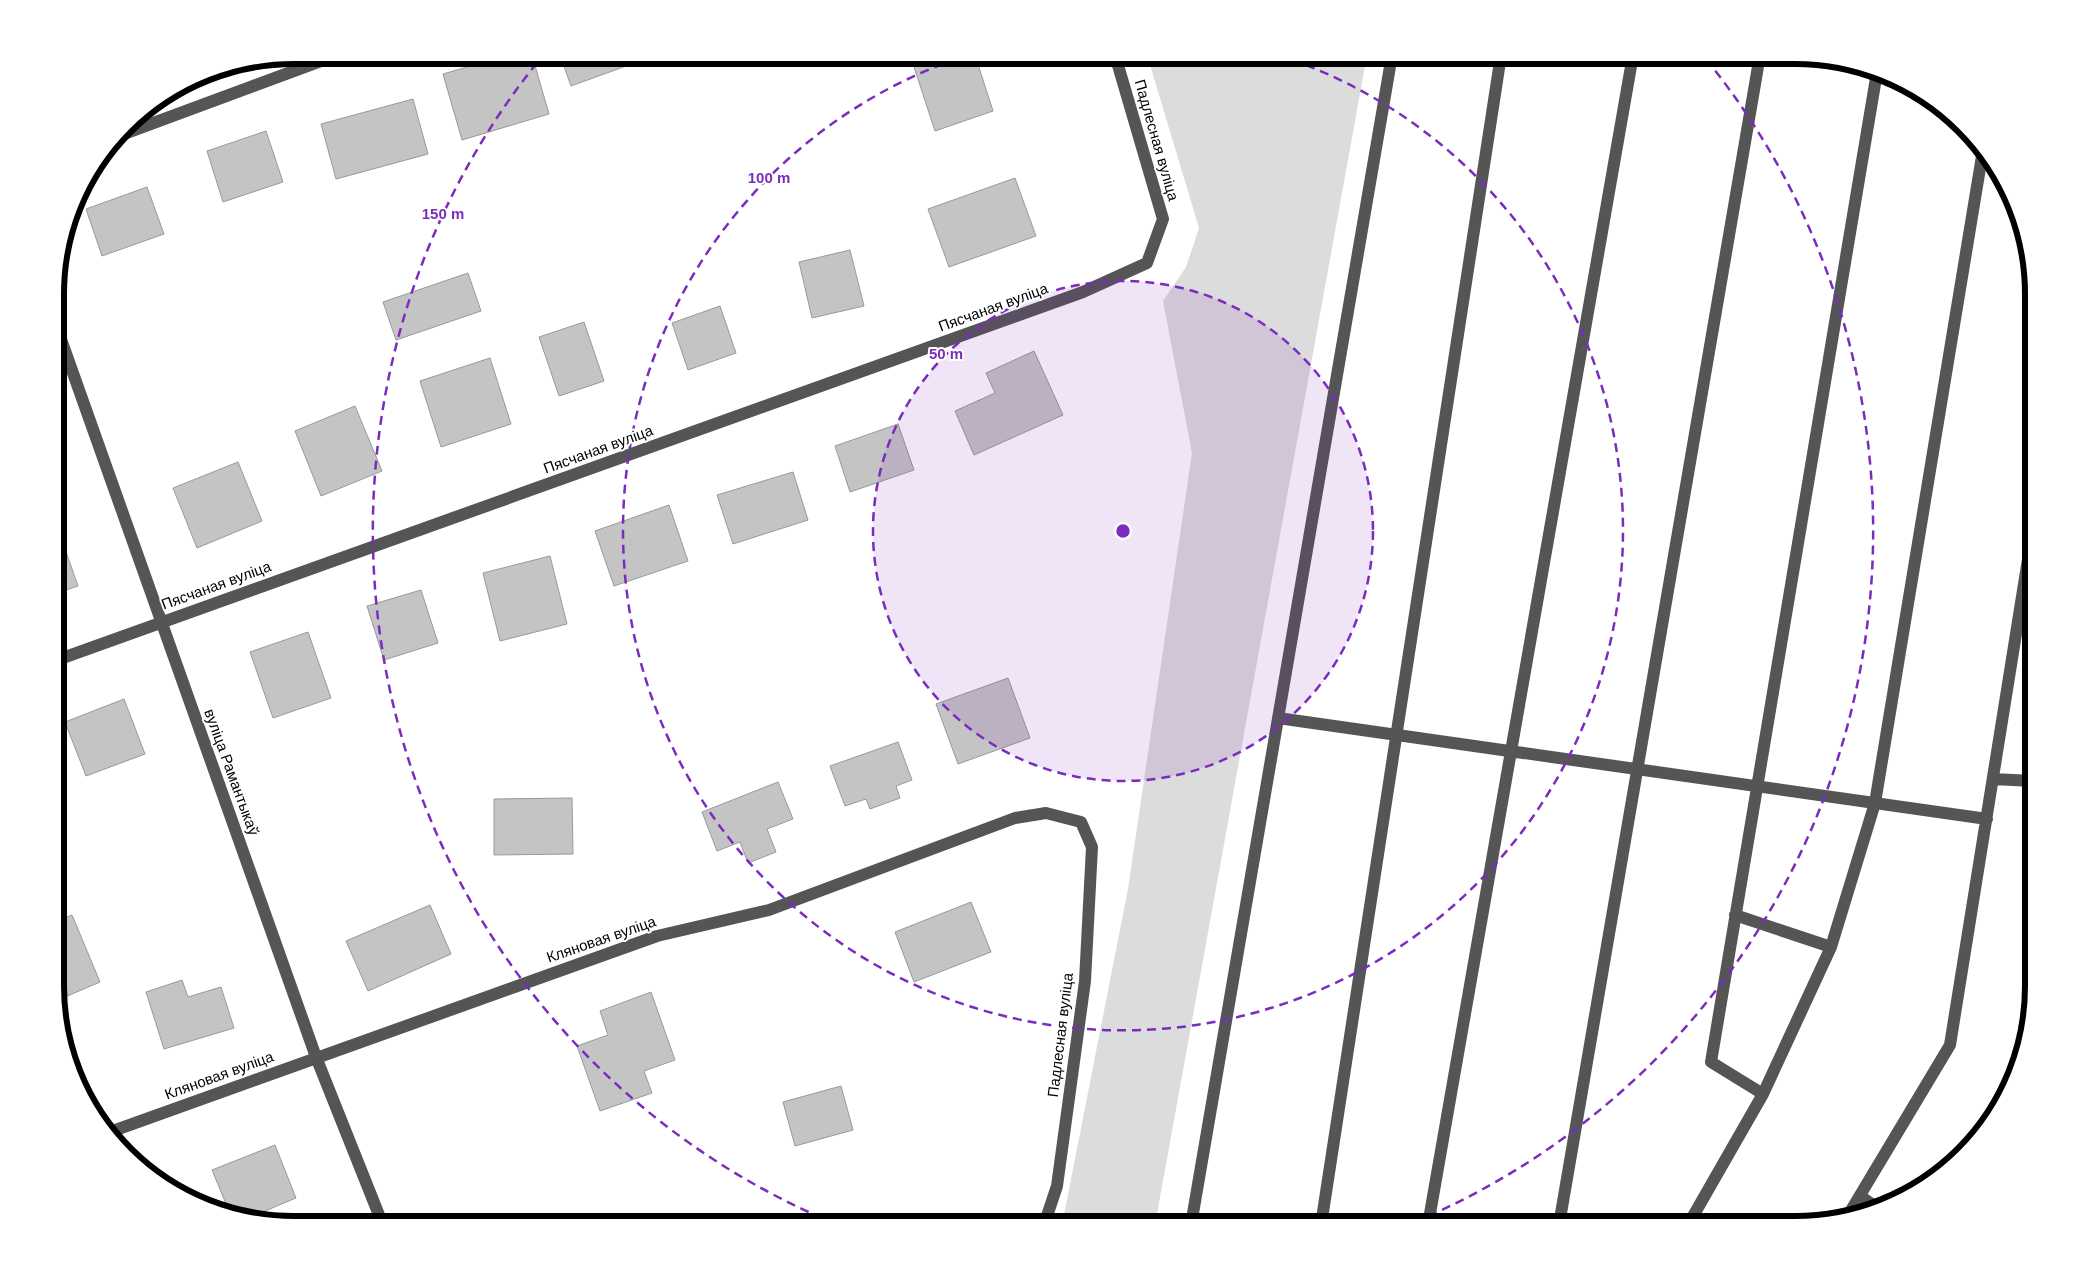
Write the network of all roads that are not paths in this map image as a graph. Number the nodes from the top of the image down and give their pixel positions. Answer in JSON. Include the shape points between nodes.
{"nodes":[{"id":1,"x":313,"y":64,"type":"edge"},
{"id":2,"x":1118,"y":64,"type":"edge"},
{"id":3,"x":1390,"y":64,"type":"edge"},
{"id":4,"x":1500,"y":64,"type":"edge"},
{"id":5,"x":1631,"y":64,"type":"edge"},
{"id":6,"x":1758,"y":64,"type":"edge"},
{"id":7,"x":1876,"y":78,"type":"edge"},
{"id":8,"x":131,"y":131,"type":"edge"},
{"id":9,"x":1981,"y":159,"type":"edge"},
{"id":10,"x":1148,"y":263,"type":"joint"},
{"id":11,"x":64,"y":348,"type":"edge"},
{"id":12,"x":2025,"y":583,"type":"edge"},
{"id":13,"x":162,"y":622,"type":"junction"},
{"id":14,"x":64,"y":657,"type":"edge"},
{"id":15,"x":1278,"y":718,"type":"junction"},
{"id":16,"x":1396,"y":734,"type":"junction"},
{"id":17,"x":1512,"y":751,"type":"junction"},
{"id":18,"x":1637,"y":769,"type":"junction"},
{"id":19,"x":1993,"y":779,"type":"junction"},
{"id":20,"x":2025,"y":781,"type":"edge"},
{"id":21,"x":1757,"y":786,"type":"junction"},
{"id":22,"x":1875,"y":803,"type":"junction"},
{"id":23,"x":1987,"y":819,"type":"junction"},
{"id":24,"x":1092,"y":847,"type":"joint"},
{"id":25,"x":1735,"y":915,"type":"junction"},
{"id":26,"x":1831,"y":947,"type":"junction"},
{"id":27,"x":316,"y":1057,"type":"junction"},
{"id":28,"x":1763,"y":1094,"type":"junction"},
{"id":29,"x":115,"y":1130,"type":"edge"},
{"id":30,"x":1860,"y":1196,"type":"junction"},
{"id":31,"x":1871,"y":1203,"type":"edge"},
{"id":32,"x":1852,"y":1209,"type":"edge"},
{"id":33,"x":379,"y":1216,"type":"edge"},
{"id":34,"x":1047,"y":1216,"type":"edge"},
{"id":35,"x":1193,"y":1216,"type":"edge"},
{"id":36,"x":1322,"y":1216,"type":"edge"},
{"id":37,"x":1430,"y":1216,"type":"edge"},
{"id":38,"x":1561,"y":1216,"type":"edge"},
{"id":39,"x":1693,"y":1216,"type":"edge"}],
"edges":[{"from":1,"to":8,"type":"street"},
{"from":2,"to":10,"type":"street","name":"Падлесная вуліца","via":[[1163,220]]},
{"from":3,"to":15,"type":"street"},
{"from":4,"to":16,"type":"street"},
{"from":5,"to":17,"type":"street"},
{"from":6,"to":18,"type":"street"},
{"from":7,"to":21,"type":"street"},
{"from":9,"to":22,"type":"street"},
{"from":10,"to":13,"type":"street","name":"Пясчаная вуліца","via":[[1083,292]]},
{"from":11,"to":13,"type":"street","name":"вуліца Рамантыкаў"},
{"from":12,"to":19,"type":"street"},
{"from":13,"to":14,"type":"street","name":"Пясчаная вуліца"},
{"from":13,"to":27,"type":"street","name":"вуліца Рамантыкаў"},
{"from":15,"to":16,"type":"street"},
{"from":15,"to":35,"type":"street"},
{"from":16,"to":17,"type":"street"},
{"from":16,"to":36,"type":"street"},
{"from":17,"to":18,"type":"street"},
{"from":17,"to":37,"type":"street"},
{"from":18,"to":21,"type":"street"},
{"from":18,"to":38,"type":"street"},
{"from":19,"to":20,"type":"street"},
{"from":19,"to":23,"type":"street"},
{"from":21,"to":22,"type":"street"},
{"from":21,"to":25,"type":"street"},
{"from":22,"to":23,"type":"street"},
{"from":22,"to":26,"type":"street"},
{"from":23,"to":30,"type":"street","via":[[1950,1045]]},
{"from":24,"to":27,"type":"street","name":"Кляновая вуліца","via":[[1082,822],[1046,813],[1015,818],[769,910],[657,936]]},
{"from":24,"to":34,"type":"street","name":"Падлесная вуліца","via":[[1085,981],[1057,1186]]},
{"from":25,"to":26,"type":"street"},
{"from":25,"to":28,"type":"street","via":[[1710,1062]]},
{"from":26,"to":28,"type":"street"},
{"from":27,"to":29,"type":"street","name":"Кляновая вуліца"},
{"from":27,"to":33,"type":"street","name":"вуліца Рамантыкаў"},
{"from":28,"to":39,"type":"street"},
{"from":30,"to":31,"type":"street"},
{"from":30,"to":32,"type":"street"}]}
